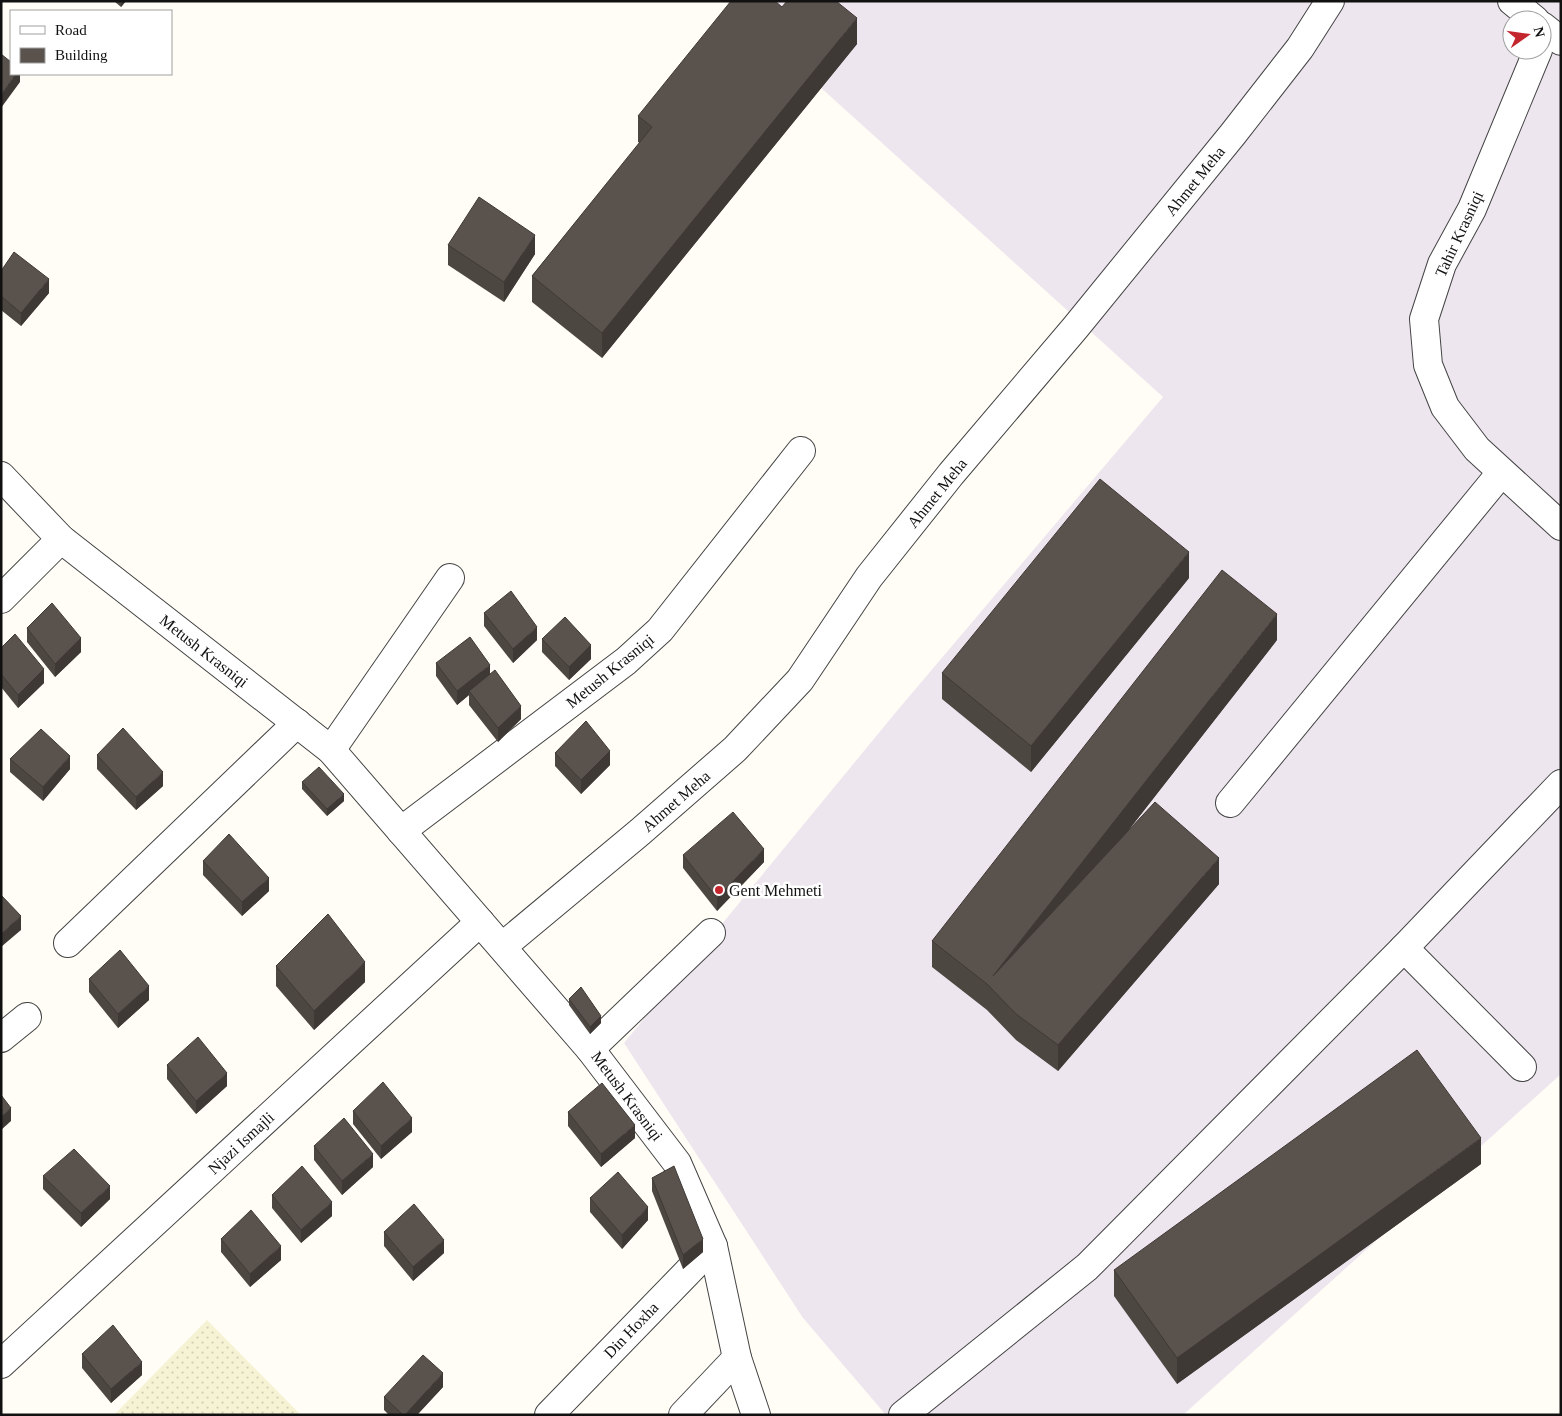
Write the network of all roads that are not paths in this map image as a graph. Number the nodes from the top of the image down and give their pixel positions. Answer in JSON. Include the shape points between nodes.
{"nodes":[{"id":1,"x":1330,"y":1,"type":"edge"},
{"id":2,"x":1534,"y":60,"type":"edge"},
{"id":3,"x":801,"y":451,"type":"dead end"},
{"id":4,"x":1501,"y":473,"type":"junction"},
{"id":5,"x":1,"y":476,"type":"edge"},
{"id":6,"x":1561,"y":526,"type":"edge"},
{"id":7,"x":60,"y":539,"type":"junction"},
{"id":8,"x":450,"y":578,"type":"dead end"},
{"id":9,"x":1,"y":598,"type":"edge"},
{"id":10,"x":296,"y":723,"type":"junction"},
{"id":11,"x":331,"y":750,"type":"junction"},
{"id":12,"x":1561,"y":784,"type":"edge"},
{"id":13,"x":1230,"y":803,"type":"dead end"},
{"id":14,"x":401,"y":831,"type":"junction"},
{"id":15,"x":480,"y":922,"type":"junction"},
{"id":16,"x":711,"y":933,"type":"dead end"},
{"id":17,"x":68,"y":943,"type":"dead end"},
{"id":18,"x":503,"y":946,"type":"junction"},
{"id":19,"x":1404,"y":948,"type":"junction"},
{"id":20,"x":27,"y":1016,"type":"dead end"},
{"id":21,"x":1,"y":1038,"type":"edge"},
{"id":22,"x":590,"y":1049,"type":"junction"},
{"id":23,"x":1522,"y":1068,"type":"dead end"},
{"id":24,"x":713,"y":1246,"type":"junction"},
{"id":25,"x":737,"y":1358,"type":"junction"},
{"id":26,"x":1,"y":1364,"type":"edge"},
{"id":27,"x":549,"y":1415,"type":"edge"},
{"id":28,"x":683,"y":1415,"type":"edge"},
{"id":29,"x":756,"y":1415,"type":"edge"},
{"id":30,"x":903,"y":1415,"type":"edge"}],
"edges":[{"from":1,"to":18,"type":"street","name":"Ahmet Meha","via":[[1300,48],[1233,134],[869,577],[800,680],[735,749]]},
{"from":2,"to":4,"type":"street","name":"Tahir Krasniqi","via":[[1472,209],[1442,264],[1424,319],[1428,365],[1445,407],[1476,449]]},
{"from":3,"to":14,"type":"street","name":"Metush Krasniqi","via":[[660,630],[626,661]]},
{"from":4,"to":6,"type":"street","name":"Tahir Krasniqi"},
{"from":4,"to":13,"type":"street"},
{"from":5,"to":7,"type":"street","name":"Metush Krasniqi"},
{"from":7,"to":9,"type":"street"},
{"from":7,"to":10,"type":"street","name":"Metush Krasniqi"},
{"from":8,"to":11,"type":"street"},
{"from":10,"to":11,"type":"street","name":"Metush Krasniqi"},
{"from":10,"to":17,"type":"street"},
{"from":11,"to":14,"type":"street","name":"Metush Krasniqi"},
{"from":12,"to":19,"type":"street"},
{"from":14,"to":15,"type":"street","name":"Metush Krasniqi"},
{"from":15,"to":18,"type":"street","name":"Metush Krasniqi"},
{"from":15,"to":26,"type":"street","name":"Njazi Ismajli"},
{"from":16,"to":22,"type":"street"},
{"from":18,"to":22,"type":"street","name":"Metush Krasniqi"},
{"from":19,"to":23,"type":"street"},
{"from":19,"to":30,"type":"street","via":[[1087,1268]]},
{"from":20,"to":21,"type":"street"},
{"from":22,"to":24,"type":"street","name":"Metush Krasniqi","via":[[677,1162]]},
{"from":24,"to":25,"type":"street","name":"Metush Krasniqi"},
{"from":24,"to":27,"type":"street","name":"Din Hoxha"},
{"from":25,"to":28,"type":"street"},
{"from":25,"to":29,"type":"street","name":"Metush Krasniqi"}]}
